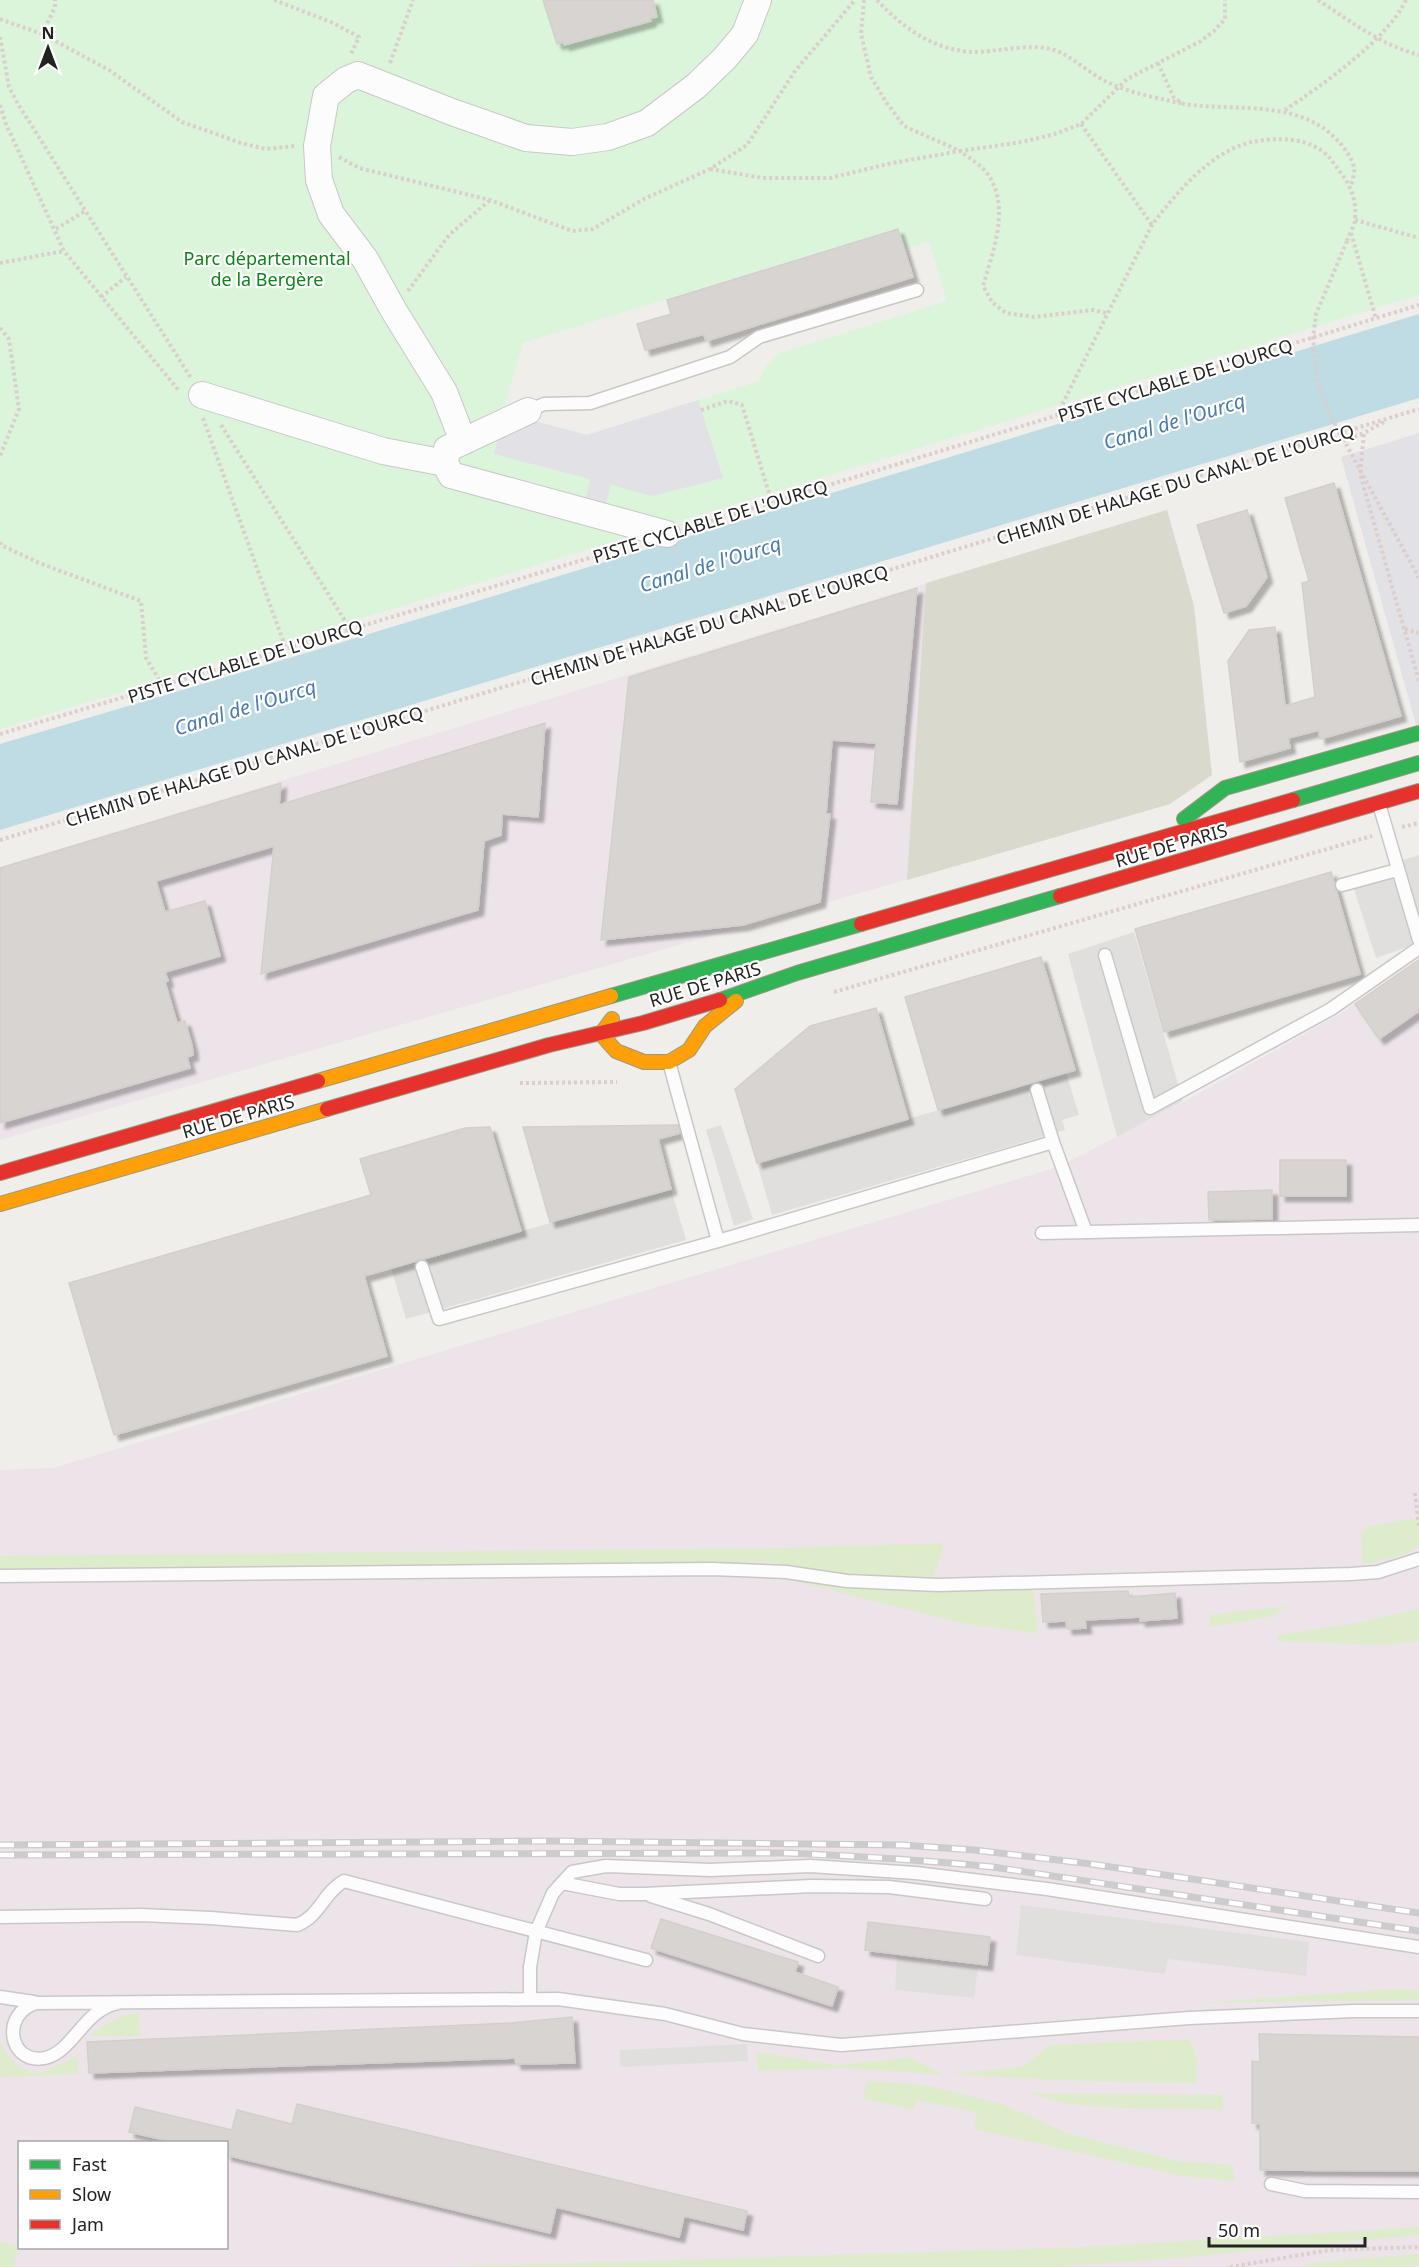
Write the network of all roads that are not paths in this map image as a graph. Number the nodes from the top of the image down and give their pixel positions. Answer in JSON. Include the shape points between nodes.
{"nodes":[{"id":1,"x":758,"y":0,"type":"edge"},
{"id":2,"x":917,"y":290,"type":"dead end"},
{"id":3,"x":194,"y":401,"type":"road end"},
{"id":4,"x":516,"y":419,"type":"joint"},
{"id":5,"x":463,"y":441,"type":"junction"},
{"id":6,"x":445,"y":463,"type":"junction"},
{"id":7,"x":667,"y":534,"type":"road end"},
{"id":8,"x":1419,"y":733,"type":"edge"},
{"id":9,"x":1419,"y":762,"type":"edge"},
{"id":10,"x":1419,"y":791,"type":"edge"},
{"id":11,"x":1379,"y":803,"type":"junction"},
{"id":12,"x":1184,"y":819,"type":"dead end"},
{"id":13,"x":1397,"y":870,"type":"junction"},
{"id":14,"x":1342,"y":885,"type":"dead end"},
{"id":15,"x":1419,"y":940,"type":"edge"},
{"id":16,"x":1419,"y":948,"type":"edge"},
{"id":17,"x":768,"y":952,"type":"junction"},
{"id":18,"x":1105,"y":956,"type":"dead end"},
{"id":19,"x":730,"y":976,"type":"dead end"},
{"id":20,"x":750,"y":991,"type":"junction"},
{"id":21,"x":624,"y":1013,"type":"dead end"},
{"id":22,"x":601,"y":1034,"type":"junction"},
{"id":23,"x":669,"y":1062,"type":"junction"},
{"id":24,"x":1037,"y":1090,"type":"dead end"},
{"id":25,"x":1053,"y":1142,"type":"junction"},
{"id":26,"x":0,"y":1173,"type":"edge"},
{"id":27,"x":0,"y":1204,"type":"edge"},
{"id":28,"x":1419,"y":1225,"type":"edge"},
{"id":29,"x":1086,"y":1232,"type":"junction"},
{"id":30,"x":1042,"y":1233,"type":"dead end"},
{"id":31,"x":718,"y":1241,"type":"junction"},
{"id":32,"x":422,"y":1268,"type":"dead end"},
{"id":33,"x":1419,"y":1559,"type":"edge"},
{"id":34,"x":0,"y":1576,"type":"edge"},
{"id":35,"x":562,"y":1883,"type":"junction"},
{"id":36,"x":645,"y":1894,"type":"junction"},
{"id":37,"x":985,"y":1899,"type":"dead end"},
{"id":38,"x":0,"y":1917,"type":"edge"},
{"id":39,"x":536,"y":1932,"type":"junction"},
{"id":40,"x":1419,"y":1947,"type":"edge"},
{"id":41,"x":818,"y":1956,"type":"dead end"},
{"id":42,"x":646,"y":1960,"type":"dead end"},
{"id":43,"x":0,"y":1997,"type":"edge"},
{"id":44,"x":530,"y":1998,"type":"junction"},
{"id":45,"x":44,"y":2003,"type":"junction"},
{"id":46,"x":118,"y":2003,"type":"junction"},
{"id":47,"x":1419,"y":2011,"type":"edge"},
{"id":48,"x":1271,"y":2184,"type":"dead end"},
{"id":49,"x":1419,"y":2192,"type":"edge"}],
"edges":[{"from":1,"to":5,"type":"street","via":[[745,34],[704,79],[647,123],[608,137],[572,142],[526,138],[358,75],[326,96],[317,146],[319,180],[332,214],[365,259],[444,392]]},
{"from":2,"to":4,"type":"lane","via":[[759,337],[730,357],[590,403],[544,404]]},
{"from":3,"to":6,"type":"street","via":[[383,451]]},
{"from":4,"to":5,"type":"street"},
{"from":5,"to":6,"type":"street","via":[[447,449]]},
{"from":6,"to":7,"type":"street","via":[[451,475]]},
{"from":8,"to":12,"type":"main road","via":[[1225,788]]},
{"from":9,"to":17,"type":"main road","name":"RUE DE PARIS"},
{"from":10,"to":11,"type":"main road","name":"RUE DE PARIS"},
{"from":11,"to":13,"type":"lane"},
{"from":11,"to":20,"type":"main road","name":"RUE DE PARIS","via":[[797,972]]},
{"from":13,"to":14,"type":"lane"},
{"from":13,"to":15,"type":"lane"},
{"from":16,"to":18,"type":"lane","via":[[1331,1010],[1150,1108]]},
{"from":17,"to":19,"type":"main road"},
{"from":17,"to":26,"type":"main road","name":"RUE DE PARIS"},
{"from":20,"to":22,"type":"main road","name":"RUE DE PARIS"},
{"from":20,"to":23,"type":"main road","via":[[705,1026],[689,1050]]},
{"from":21,"to":22,"type":"main road","via":[[614,1016]]},
{"from":22,"to":23,"type":"main road","via":[[616,1051],[644,1062]]},
{"from":22,"to":27,"type":"main road","name":"RUE DE PARIS","via":[[549,1045]]},
{"from":23,"to":31,"type":"lane"},
{"from":24,"to":25,"type":"lane"},
{"from":25,"to":29,"type":"lane"},
{"from":25,"to":31,"type":"lane"},
{"from":28,"to":29,"type":"lane"},
{"from":29,"to":30,"type":"lane"},
{"from":31,"to":32,"type":"lane","via":[[439,1319]]},
{"from":33,"to":34,"type":"lane","via":[[1378,1572],[1351,1574],[938,1585],[712,1569]]},
{"from":35,"to":36,"type":"lane","via":[[619,1894]]},
{"from":35,"to":39,"type":"lane","via":[[553,1893]]},
{"from":35,"to":40,"type":"lane","via":[[572,1872],[606,1866],[710,1870],[810,1866],[916,1873],[1047,1889]]},
{"from":36,"to":37,"type":"lane","via":[[889,1887]]},
{"from":36,"to":41,"type":"lane"},
{"from":38,"to":39,"type":"lane","via":[[140,1915],[297,1925],[307,1921],[344,1881]]},
{"from":39,"to":42,"type":"lane"},
{"from":39,"to":44,"type":"lane"},
{"from":43,"to":45,"type":"lane"},
{"from":44,"to":46,"type":"lane"},
{"from":44,"to":47,"type":"lane","via":[[665,2014],[743,2034],[841,2045],[1211,2017]]},
{"from":45,"to":46,"type":"lane"},
{"from":45,"to":46,"type":"lane","via":[[20,2011],[12,2026],[19,2050],[36,2058],[54,2054],[99,2010]]},
{"from":48,"to":49,"type":"lane","via":[[1305,2191]]}]}
